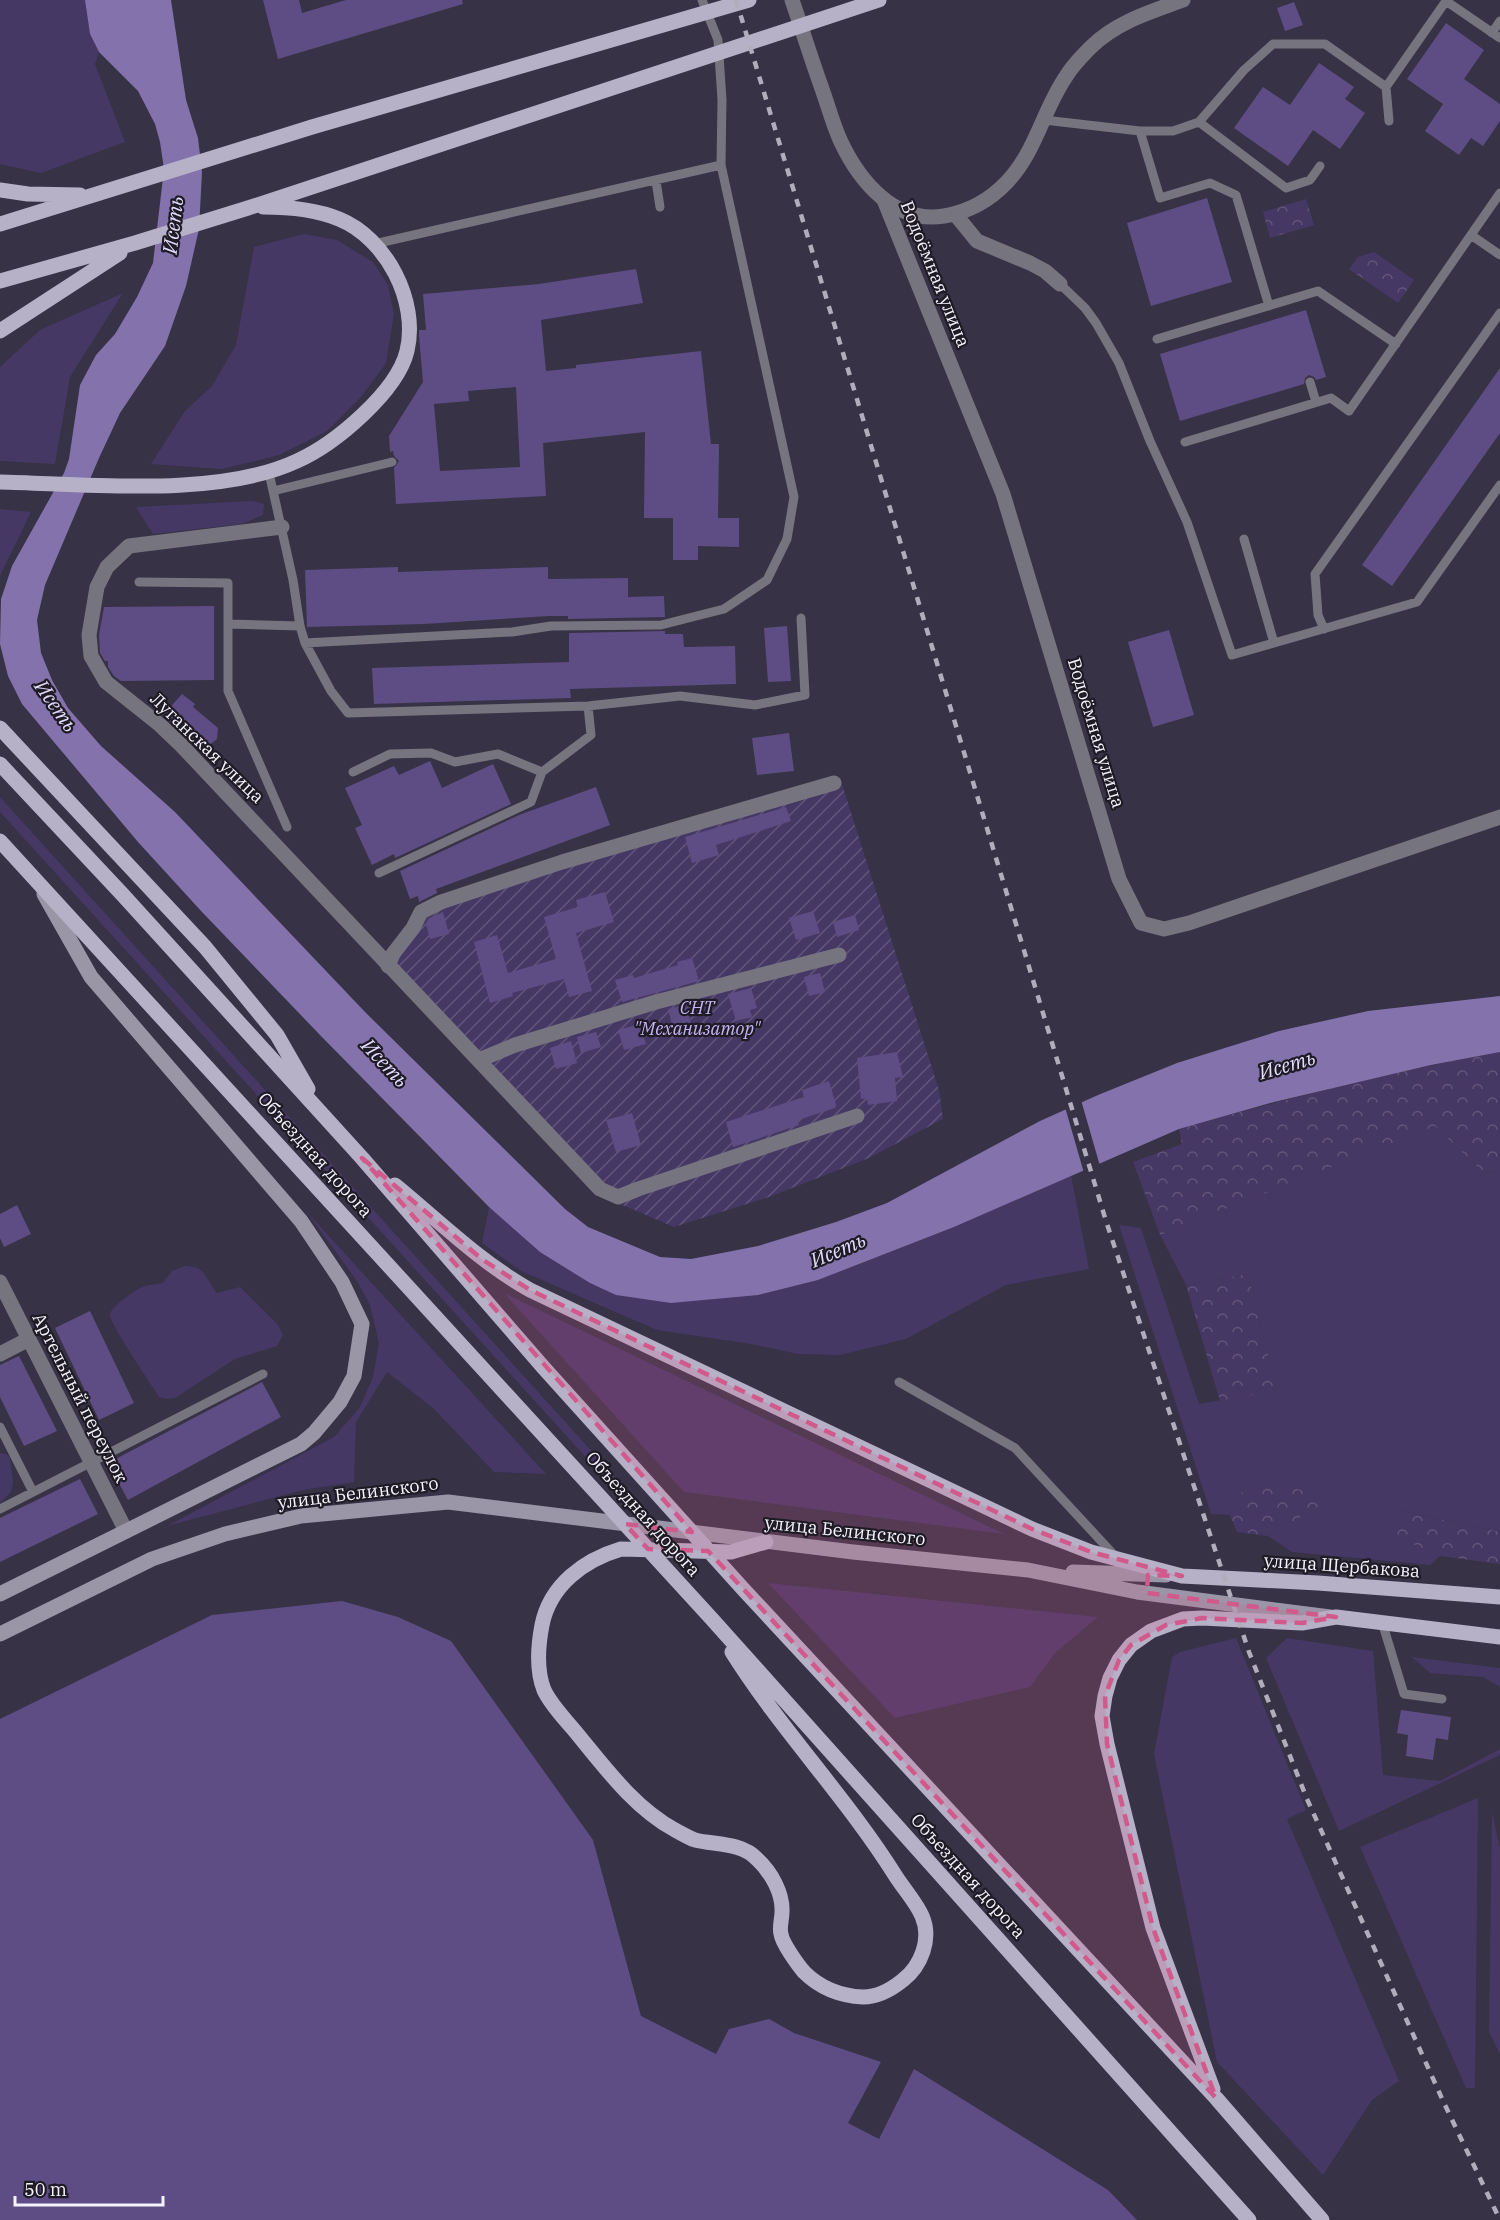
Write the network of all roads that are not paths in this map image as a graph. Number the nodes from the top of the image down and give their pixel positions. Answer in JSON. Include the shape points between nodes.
{"nodes":[{"id":1,"x":702,"y":0,"type":"edge"},
{"id":2,"x":749,"y":0,"type":"edge"},
{"id":3,"x":792,"y":0,"type":"edge"},
{"id":4,"x":879,"y":0,"type":"edge"},
{"id":5,"x":1183,"y":0,"type":"edge"},
{"id":6,"x":1500,"y":21,"type":"edge"},
{"id":7,"x":1496,"y":35,"type":"edge"},
{"id":8,"x":1386,"y":87,"type":"junction"},
{"id":9,"x":1044,"y":120,"type":"junction"},
{"id":10,"x":1199,"y":122,"type":"junction"},
{"id":11,"x":1389,"y":122,"type":"dead end"},
{"id":12,"x":1140,"y":131,"type":"junction"},
{"id":13,"x":721,"y":165,"type":"junction"},
{"id":14,"x":1320,"y":166,"type":"dead end"},
{"id":15,"x":656,"y":181,"type":"junction"},
{"id":16,"x":0,"y":190,"type":"edge"},
{"id":17,"x":1500,"y":193,"type":"edge"},
{"id":18,"x":95,"y":195,"type":"junction"},
{"id":19,"x":884,"y":200,"type":"junction"},
{"id":20,"x":660,"y":207,"type":"dead end"},
{"id":21,"x":248,"y":208,"type":"junction"},
{"id":22,"x":955,"y":214,"type":"junction"},
{"id":23,"x":0,"y":224,"type":"edge"},
{"id":24,"x":1471,"y":235,"type":"junction"},
{"id":25,"x":135,"y":243,"type":"junction"},
{"id":26,"x":374,"y":244,"type":"junction"},
{"id":27,"x":1500,"y":255,"type":"edge"},
{"id":28,"x":0,"y":281,"type":"edge"},
{"id":29,"x":1060,"y":284,"type":"joint"},
{"id":30,"x":1269,"y":306,"type":"junction"},
{"id":31,"x":1500,"y":314,"type":"edge"},
{"id":32,"x":0,"y":332,"type":"edge"},
{"id":33,"x":1157,"y":339,"type":"dead end"},
{"id":34,"x":1396,"y":344,"type":"junction"},
{"id":35,"x":1310,"y":382,"type":"dead end"},
{"id":36,"x":1316,"y":402,"type":"junction"},
{"id":37,"x":1185,"y":442,"type":"dead end"},
{"id":38,"x":392,"y":462,"type":"dead end"},
{"id":39,"x":269,"y":472,"type":"junction"},
{"id":40,"x":0,"y":482,"type":"edge"},
{"id":41,"x":1500,"y":485,"type":"edge"},
{"id":42,"x":273,"y":491,"type":"junction"},
{"id":43,"x":282,"y":526,"type":"junction"},
{"id":44,"x":1244,"y":538,"type":"dead end"},
{"id":45,"x":139,"y":582,"type":"dead end"},
{"id":46,"x":801,"y":618,"type":"dead end"},
{"id":47,"x":228,"y":624,"type":"junction"},
{"id":48,"x":300,"y":626,"type":"junction"},
{"id":49,"x":1324,"y":628,"type":"junction"},
{"id":50,"x":305,"y":643,"type":"junction"},
{"id":51,"x":1274,"y":643,"type":"junction"},
{"id":52,"x":588,"y":706,"type":"junction"},
{"id":53,"x":0,"y":728,"type":"edge"},
{"id":54,"x":0,"y":764,"type":"edge"},
{"id":55,"x":352,"y":772,"type":"dead end"},
{"id":56,"x":542,"y":772,"type":"junction"},
{"id":57,"x":834,"y":783,"type":"dead end"},
{"id":58,"x":1500,"y":816,"type":"edge"},
{"id":59,"x":287,"y":826,"type":"dead end"},
{"id":60,"x":0,"y":841,"type":"edge"},
{"id":61,"x":0,"y":849,"type":"edge"},
{"id":62,"x":18,"y":861,"type":"junction"},
{"id":63,"x":379,"y":873,"type":"dead end"},
{"id":64,"x":38,"y":883,"type":"junction"},
{"id":65,"x":839,"y":955,"type":"dead end"},
{"id":66,"x":388,"y":966,"type":"junction"},
{"id":67,"x":479,"y":1060,"type":"junction"},
{"id":68,"x":323,"y":1114,"type":"junction"},
{"id":69,"x":857,"y":1116,"type":"dead end"},
{"id":70,"x":362,"y":1158,"type":"junction"},
{"id":71,"x":0,"y":1282,"type":"edge"},
{"id":72,"x":29,"y":1339,"type":"junction"},
{"id":73,"x":0,"y":1354,"type":"edge"},
{"id":74,"x":263,"y":1374,"type":"dead end"},
{"id":75,"x":899,"y":1382,"type":"dead end"},
{"id":76,"x":0,"y":1427,"type":"edge"},
{"id":77,"x":91,"y":1462,"type":"junction"},
{"id":78,"x":33,"y":1492,"type":"junction"},
{"id":79,"x":0,"y":1509,"type":"edge"},
{"id":80,"x":126,"y":1531,"type":"junction"},
{"id":81,"x":766,"y":1542,"type":"junction"},
{"id":82,"x":1119,"y":1560,"type":"junction"},
{"id":83,"x":1023,"y":1570,"type":"junction"},
{"id":84,"x":1182,"y":1576,"type":"junction"},
{"id":85,"x":0,"y":1594,"type":"edge"},
{"id":86,"x":1500,"y":1597,"type":"edge"},
{"id":87,"x":1336,"y":1617,"type":"junction"},
{"id":88,"x":711,"y":1618,"type":"junction"},
{"id":89,"x":1382,"y":1622,"type":"junction"},
{"id":90,"x":0,"y":1634,"type":"edge"},
{"id":91,"x":1500,"y":1637,"type":"edge"},
{"id":92,"x":1442,"y":1699,"type":"dead end"},
{"id":93,"x":1216,"y":2098,"type":"junction"},
{"id":94,"x":1249,"y":2220,"type":"edge"},
{"id":95,"x":1323,"y":2220,"type":"edge"}],
"edges":[{"from":1,"to":13,"type":"lane","via":[[718,40]]},
{"from":2,"to":18,"type":"main road","via":[[312,127]]},
{"from":3,"to":19,"type":"street","via":[[840,141],[857,171]]},
{"from":4,"to":21,"type":"main road"},
{"from":5,"to":9,"type":"street","via":[[1114,28],[1092,46],[1066,75]]},
{"from":6,"to":7,"type":"lane"},
{"from":7,"to":8,"type":"lane","via":[[1446,1]]},
{"from":8,"to":10,"type":"lane","via":[[1325,44],[1273,44],[1244,70]]},
{"from":8,"to":11,"type":"lane"},
{"from":9,"to":12,"type":"lane"},
{"from":9,"to":22,"type":"street","via":[[1007,182],[994,195]]},
{"from":10,"to":12,"type":"lane","via":[[1173,131]]},
{"from":10,"to":14,"type":"lane","via":[[1286,188],[1310,180]]},
{"from":12,"to":30,"type":"lane","via":[[1160,198],[1210,183],[1236,195]]},
{"from":13,"to":15,"type":"lane"},
{"from":13,"to":50,"type":"lane","via":[[794,497],[787,539],[767,580],[724,609],[662,625],[551,626],[513,632]]},
{"from":15,"to":20,"type":"lane"},
{"from":15,"to":26,"type":"lane"},
{"from":16,"to":18,"type":"main road"},
{"from":17,"to":24,"type":"lane"},
{"from":18,"to":23,"type":"main road"},
{"from":19,"to":22,"type":"street","via":[[910,215],[937,218]]},
{"from":19,"to":58,"type":"street","name":"Водоёмная улица","via":[[1003,494],[1119,879],[1141,923],[1164,929],[1190,923]]},
{"from":21,"to":25,"type":"main road"},
{"from":21,"to":26,"type":"main road","via":[[284,207],[321,213],[340,219]]},
{"from":22,"to":29,"type":"street","via":[[977,240],[1030,263]]},
{"from":24,"to":27,"type":"lane"},
{"from":24,"to":34,"type":"lane"},
{"from":25,"to":28,"type":"main road"},
{"from":25,"to":32,"type":"main road"},
{"from":26,"to":39,"type":"main road","via":[[391,265],[408,312],[409,334],[401,368],[360,417],[322,449]]},
{"from":29,"to":51,"type":"lane","via":[[1096,323],[1119,363],[1186,522],[1232,655]]},
{"from":30,"to":33,"type":"lane"},
{"from":30,"to":34,"type":"lane","via":[[1318,291]]},
{"from":31,"to":49,"type":"lane","via":[[1315,574],[1318,615]]},
{"from":34,"to":36,"type":"lane","via":[[1349,411],[1331,398]]},
{"from":35,"to":36,"type":"lane"},
{"from":36,"to":37,"type":"lane"},
{"from":38,"to":42,"type":"lane"},
{"from":39,"to":40,"type":"main road","via":[[212,483]]},
{"from":39,"to":42,"type":"lane"},
{"from":41,"to":49,"type":"lane","via":[[1417,602]]},
{"from":42,"to":43,"type":"lane"},
{"from":43,"to":48,"type":"lane"},
{"from":43,"to":66,"type":"street","name":"Луганская улица","via":[[129,546],[107,567],[97,587],[89,634],[91,656],[106,682],[181,745]]},
{"from":44,"to":51,"type":"lane"},
{"from":45,"to":47,"type":"lane","via":[[228,583]]},
{"from":46,"to":52,"type":"lane","via":[[806,695],[755,705],[680,696]]},
{"from":47,"to":48,"type":"lane"},
{"from":47,"to":59,"type":"lane","via":[[228,691]]},
{"from":48,"to":50,"type":"lane"},
{"from":49,"to":51,"type":"lane"},
{"from":50,"to":52,"type":"lane","via":[[348,713]]},
{"from":52,"to":56,"type":"lane","via":[[591,735]]},
{"from":53,"to":68,"type":"main road","via":[[205,947],[277,1035]]},
{"from":54,"to":68,"type":"main road"},
{"from":55,"to":56,"type":"lane","via":[[390,754],[431,753],[455,762],[498,754]]},
{"from":56,"to":63,"type":"lane","via":[[531,802]]},
{"from":57,"to":66,"type":"street","via":[[562,862],[441,902],[421,912]]},
{"from":60,"to":62,"type":"main road","name":"Объездная дорога"},
{"from":61,"to":62,"type":"main road"},
{"from":62,"to":64,"type":"main road","name":"Объездная дорога"},
{"from":64,"to":80,"type":"main road","via":[[91,977],[302,1221],[342,1282],[362,1324],[354,1376],[340,1402],[314,1433],[301,1444]]},
{"from":64,"to":88,"type":"main road","name":"Объездная дорога"},
{"from":65,"to":67,"type":"street","via":[[656,1002],[515,1045]]},
{"from":66,"to":67,"type":"street","name":"Луганская улица"},
{"from":67,"to":69,"type":"street","name":"Луганская улица","via":[[600,1189],[618,1197]]},
{"from":68,"to":70,"type":"main road","name":"Объездная дорога"},
{"from":70,"to":82,"type":"main road","name":"улица Щербакова","via":[[483,1260],[530,1290],[1032,1529]]},
{"from":70,"to":93,"type":"main road","name":"Объездная дорога","via":[[736,1582]]},
{"from":71,"to":72,"type":"street","name":"Артельный переулок"},
{"from":72,"to":73,"type":"street"},
{"from":72,"to":77,"type":"street","name":"Артельный переулок"},
{"from":74,"to":77,"type":"lane"},
{"from":75,"to":82,"type":"lane","via":[[1015,1449]]},
{"from":76,"to":78,"type":"lane"},
{"from":77,"to":78,"type":"lane"},
{"from":77,"to":80,"type":"street","name":"Артельный переулок"},
{"from":78,"to":79,"type":"lane"},
{"from":80,"to":85,"type":"main road"},
{"from":81,"to":83,"type":"main road","name":"улица Белинского"},
{"from":81,"to":88,"type":"main road","via":[[731,1552],[621,1550],[582,1566],[549,1605],[538,1647],[540,1678],[559,1712],[652,1815],[696,1840],[732,1846],[756,1856],[775,1883],[783,1908],[781,1935],[803,1970],[824,1988],[849,1996],[868,1997],[890,1990],[910,1974],[921,1958],[926,1939],[923,1917],[872,1838],[753,1685]]},
{"from":81,"to":90,"type":"main road","name":"улица Белинского","via":[[448,1502],[301,1516],[225,1534],[152,1559]]},
{"from":82,"to":84,"type":"main road","name":"улица Щербакова"},
{"from":83,"to":84,"type":"main road","name":"улица Белинского"},
{"from":83,"to":87,"type":"main road","name":"улица Белинского","via":[[1137,1592]]},
{"from":84,"to":86,"type":"main road","name":"улица Щербакова"},
{"from":87,"to":89,"type":"main road"},
{"from":87,"to":93,"type":"main road","via":[[1302,1623],[1183,1619],[1150,1631],[1131,1645],[1119,1660],[1105,1696],[1102,1716],[1107,1744],[1153,1928]]},
{"from":88,"to":94,"type":"main road","name":"Объездная дорога"},
{"from":89,"to":91,"type":"main road"},
{"from":89,"to":92,"type":"lane","via":[[1404,1694]]},
{"from":93,"to":95,"type":"main road","name":"Объездная дорога"}]}
